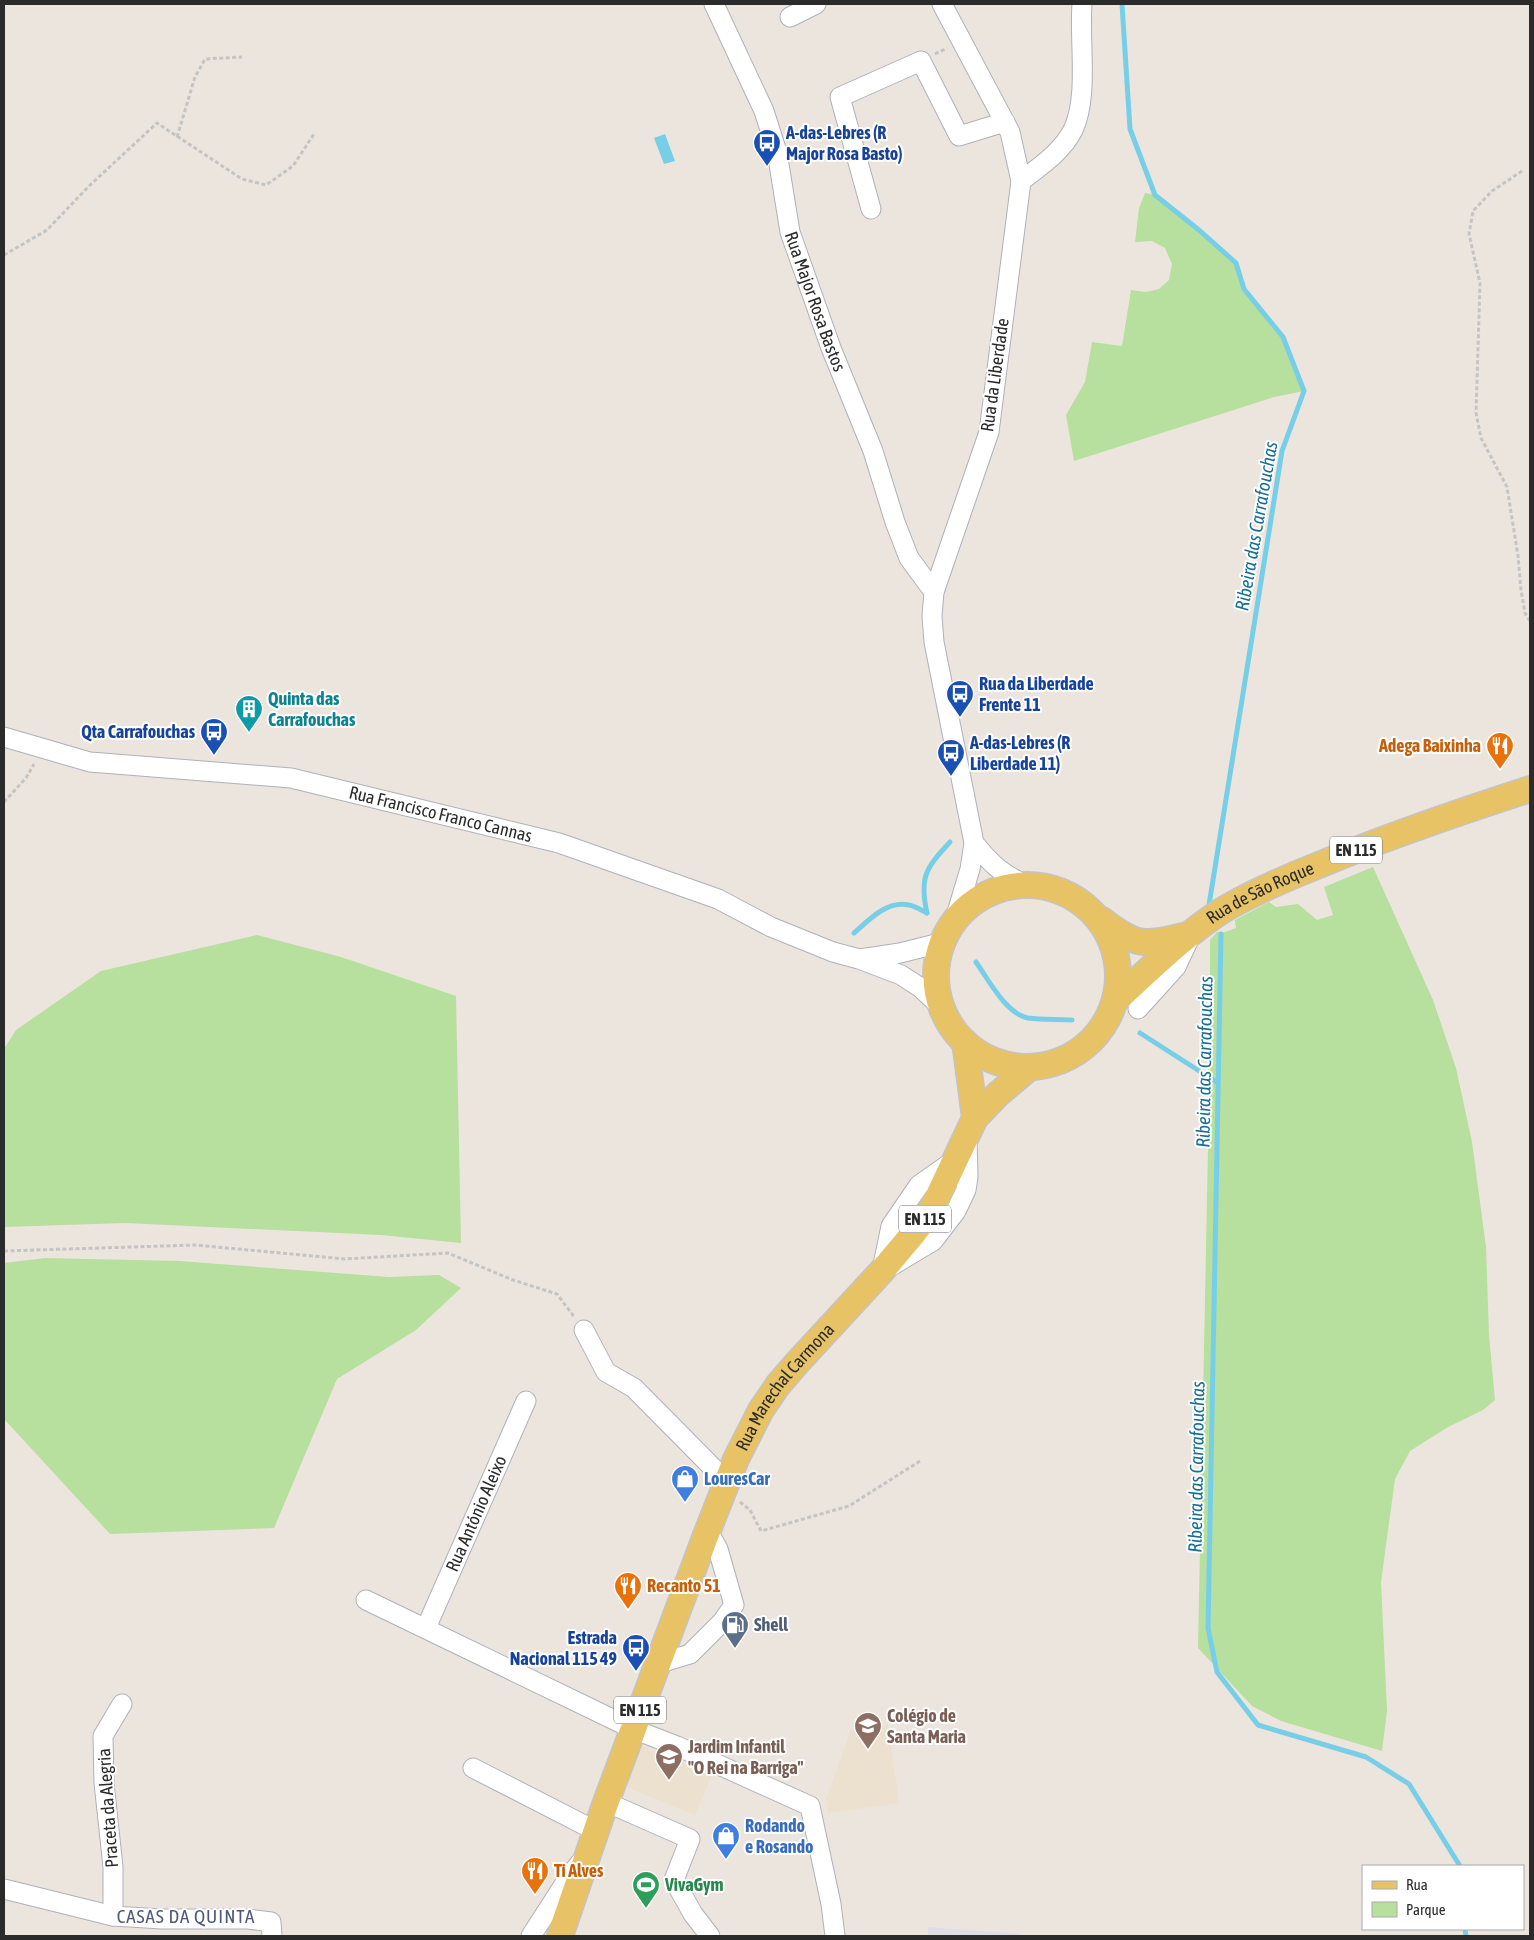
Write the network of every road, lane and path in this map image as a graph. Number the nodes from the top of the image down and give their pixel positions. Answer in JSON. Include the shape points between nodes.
{"nodes":[{"id":1,"x":714,"y":4,"type":"edge"},
{"id":2,"x":816,"y":4,"type":"edge"},
{"id":3,"x":942,"y":4,"type":"edge"},
{"id":4,"x":1082,"y":4,"type":"edge"},
{"id":5,"x":790,"y":18,"type":"dead end"},
{"id":6,"x":963,"y":40,"type":"junction"},
{"id":7,"x":242,"y":57,"type":"dead end"},
{"id":8,"x":921,"y":61,"type":"junction"},
{"id":9,"x":1005,"y":122,"type":"junction"},
{"id":10,"x":314,"y":134,"type":"dead end"},
{"id":11,"x":177,"y":137,"type":"junction"},
{"id":12,"x":1522,"y":171,"type":"dead end"},
{"id":13,"x":1020,"y":181,"type":"junction"},
{"id":14,"x":871,"y":209,"type":"dead end"},
{"id":15,"x":4,"y":256,"type":"edge"},
{"id":16,"x":934,"y":592,"type":"junction"},
{"id":17,"x":1530,"y":620,"type":"edge"},
{"id":18,"x":4,"y":737,"type":"edge"},
{"id":19,"x":43,"y":748,"type":"junction"},
{"id":20,"x":1530,"y":789,"type":"edge"},
{"id":21,"x":4,"y":802,"type":"edge"},
{"id":22,"x":974,"y":843,"type":"junction"},
{"id":23,"x":1026,"y":885,"type":"junction"},
{"id":24,"x":956,"y":916,"type":"junction"},
{"id":25,"x":1096,"y":916,"type":"junction"},
{"id":26,"x":1192,"y":933,"type":"junction"},
{"id":27,"x":940,"y":943,"type":"junction"},
{"id":28,"x":859,"y":959,"type":"junction"},
{"id":29,"x":1116,"y":1000,"type":"junction"},
{"id":30,"x":939,"y":1005,"type":"junction"},
{"id":31,"x":1138,"y":1009,"type":"dead end"},
{"id":32,"x":965,"y":1042,"type":"junction"},
{"id":33,"x":1030,"y":1068,"type":"junction"},
{"id":34,"x":966,"y":1138,"type":"junction"},
{"id":35,"x":4,"y":1251,"type":"edge"},
{"id":36,"x":584,"y":1330,"type":"joint"},
{"id":37,"x":526,"y":1401,"type":"dead end"},
{"id":38,"x":920,"y":1461,"type":"dead end"},
{"id":39,"x":725,"y":1486,"type":"junction"},
{"id":40,"x":708,"y":1531,"type":"junction"},
{"id":41,"x":366,"y":1600,"type":"dead end"},
{"id":42,"x":426,"y":1628,"type":"junction"},
{"id":43,"x":657,"y":1664,"type":"junction"},
{"id":44,"x":122,"y":1704,"type":"dead end"},
{"id":45,"x":633,"y":1729,"type":"junction"},
{"id":46,"x":473,"y":1768,"type":"dead end"},
{"id":47,"x":606,"y":1802,"type":"junction"},
{"id":48,"x":596,"y":1831,"type":"junction"},
{"id":49,"x":583,"y":1865,"type":"junction"},
{"id":50,"x":659,"y":1876,"type":"dead end"},
{"id":51,"x":4,"y":1890,"type":"edge"},
{"id":52,"x":113,"y":1916,"type":"junction"},
{"id":53,"x":272,"y":1936,"type":"edge"},
{"id":54,"x":531,"y":1936,"type":"edge"},
{"id":55,"x":551,"y":1936,"type":"edge"},
{"id":56,"x":560,"y":1936,"type":"edge"},
{"id":57,"x":700,"y":1936,"type":"edge"},
{"id":58,"x":710,"y":1936,"type":"edge"},
{"id":59,"x":835,"y":1936,"type":"edge"}],
"edges":[{"from":1,"to":16,"type":"street","name":"Rua Major Rosa Bastos","via":[[764,111],[777,152],[790,232],[830,348],[873,451],[895,522],[909,558]]},
{"from":2,"to":5,"type":"street"},
{"from":3,"to":6,"type":"street","name":"Rua da Liberdade"},
{"from":4,"to":13,"type":"street","via":[[1081,100],[1073,130],[1054,155]]},
{"from":6,"to":8,"type":"path"},
{"from":6,"to":9,"type":"street","name":"Rua da Liberdade"},
{"from":7,"to":11,"type":"path","via":[[205,59],[195,77]]},
{"from":8,"to":9,"type":"street","via":[[959,136]]},
{"from":8,"to":14,"type":"street","via":[[840,97]]},
{"from":9,"to":13,"type":"street","name":"Rua da Liberdade"},
{"from":10,"to":11,"type":"path","via":[[293,166],[266,185],[242,179]]},
{"from":11,"to":15,"type":"path","via":[[157,123],[47,230]]},
{"from":12,"to":17,"type":"path","via":[[1492,191],[1473,211],[1469,234],[1480,282],[1476,412],[1481,438],[1507,487],[1521,590],[1525,613]]},
{"from":13,"to":16,"type":"street","name":"Rua da Liberdade","via":[[989,432]]},
{"from":16,"to":22,"type":"street","name":"Rua da Liberdade","via":[[934,642]]},
{"from":18,"to":19,"type":"street","name":"Rua Francisco Franco Cannas"},
{"from":19,"to":21,"type":"path","via":[[26,778]]},
{"from":19,"to":28,"type":"street","name":"Rua Francisco Franco Cannas","via":[[90,762],[291,778],[559,843],[718,899],[771,928]]},
{"from":20,"to":26,"type":"main road","name":"Rua de São Roque","number":"EN 115","via":[[1447,816],[1304,871],[1222,911]]},
{"from":22,"to":23,"type":"street","name":"Rua da Liberdade","via":[[1006,876]]},
{"from":22,"to":24,"type":"street","name":"Rua da Liberdade"},
{"from":23,"to":24,"type":"main road","number":"EN 115","via":[[1010,885],[981,896]]},
{"from":23,"to":25,"type":"main road","number":"EN 115","via":[[1042,885],[1072,896]]},
{"from":24,"to":27,"type":"main road","number":"EN 115"},
{"from":25,"to":26,"type":"main road","name":"Rua de São Roque","number":"EN 115","via":[[1117,932],[1142,944]]},
{"from":25,"to":29,"type":"main road","number":"EN 115","via":[[1113,943],[1119,972]]},
{"from":26,"to":29,"type":"main road","name":"Rua de São Roque","number":"EN 115"},
{"from":26,"to":31,"type":"street","via":[[1176,967]]},
{"from":27,"to":28,"type":"street","name":"Rua Francisco Franco Cannas"},
{"from":27,"to":30,"type":"main road","number":"EN 115","via":[[934,974]]},
{"from":28,"to":30,"type":"street","name":"Rua Francisco Franco Cannas","via":[[901,975]]},
{"from":29,"to":33,"type":"main road","number":"EN 115","via":[[1103,1027],[1084,1048],[1058,1062]]},
{"from":30,"to":32,"type":"main road","number":"EN 115","via":[[953,1031]]},
{"from":32,"to":33,"type":"main road","number":"EN 115","via":[[974,1051],[1002,1064]]},
{"from":32,"to":34,"type":"main road"},
{"from":33,"to":34,"type":"main road","name":"Rua Marechal Carmona","number":"EN 115","via":[[997,1095]]},
{"from":34,"to":39,"type":"main road","name":"Rua Marechal Carmona","number":"EN 115","via":[[933,1207],[914,1234],[778,1385],[761,1410]]},
{"from":35,"to":36,"type":"path","via":[[195,1245],[345,1259],[448,1253],[513,1280],[558,1294]]},
{"from":36,"to":39,"type":"street","via":[[606,1372],[634,1388]]},
{"from":37,"to":42,"type":"street","name":"Rua António Aleixo"},
{"from":38,"to":39,"type":"path","via":[[849,1506],[761,1532],[750,1510]]},
{"from":39,"to":40,"type":"main road","name":"Rua Marechal Carmona","number":"EN 115"},
{"from":40,"to":43,"type":"main road","name":"Rua Marechal Carmona","number":"EN 115"},
{"from":40,"to":43,"type":"street","via":[[718,1549],[734,1605],[690,1654]]},
{"from":41,"to":42,"type":"street"},
{"from":42,"to":45,"type":"street"},
{"from":43,"to":45,"type":"main road","name":"Rua Marechal Carmona","number":"EN 115"},
{"from":44,"to":52,"type":"street","name":"Praceta da Alegria","via":[[103,1736],[104,1783],[113,1867]]},
{"from":45,"to":47,"type":"main road","name":"Rua Marechal Carmona","number":"EN 115"},
{"from":45,"to":59,"type":"street","via":[[810,1806]]},
{"from":46,"to":48,"type":"street"},
{"from":47,"to":48,"type":"main road","name":"Rua Marechal Carmona","number":"EN 115"},
{"from":47,"to":58,"type":"street","via":[[690,1839],[674,1880]]},
{"from":48,"to":49,"type":"main road","name":"Rua Marechal Carmona","number":"EN 115"},
{"from":49,"to":54,"type":"street","name":"Rua Marechal Carmona","via":[[571,1874]]},
{"from":49,"to":55,"type":"main road","name":"Rua Marechal Carmona","number":"EN 115"},
{"from":49,"to":56,"type":"main road","name":"Rua Marechal Carmona","number":"EN 115"},
{"from":50,"to":57,"type":"street"},
{"from":51,"to":52,"type":"street"},
{"from":52,"to":53,"type":"street","via":[[248,1919],[271,1922]]}]}
